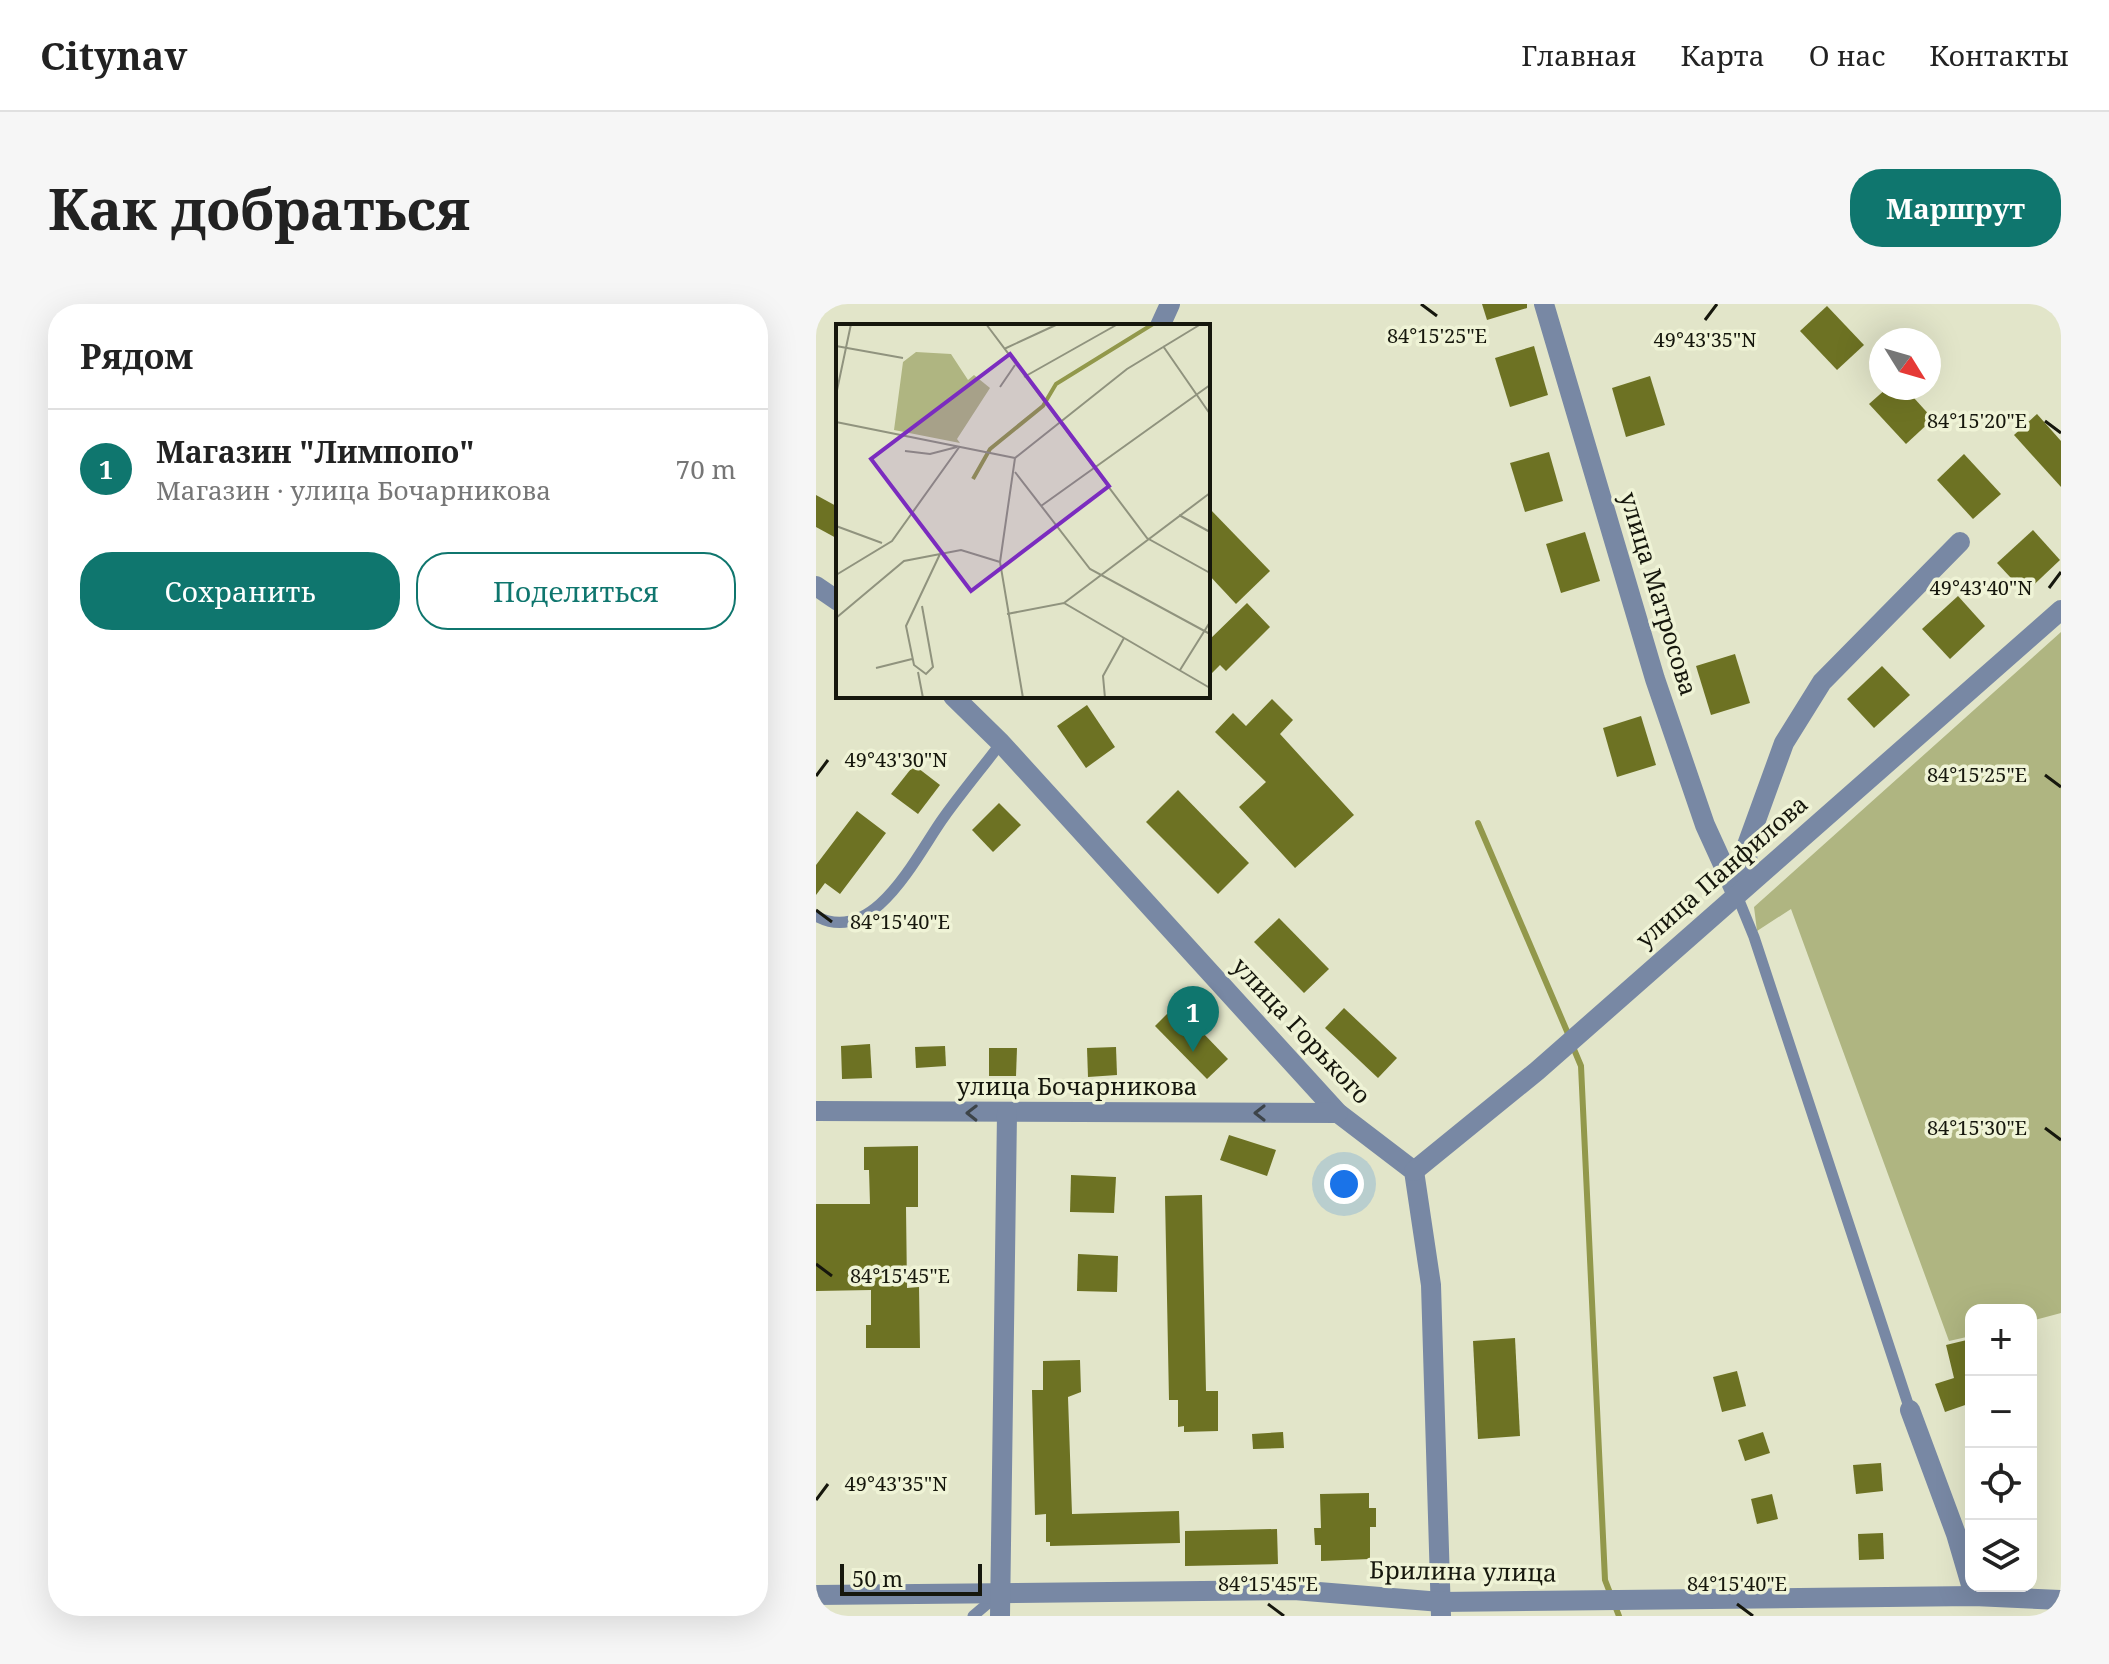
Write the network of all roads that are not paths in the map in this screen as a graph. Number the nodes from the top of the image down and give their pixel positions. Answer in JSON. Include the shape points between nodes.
{"nodes":[{"id":1,"x":1170,"y":304,"type":"edge"},
{"id":2,"x":1544,"y":304,"type":"edge"},
{"id":3,"x":1161,"y":324,"type":"edge"},
{"id":4,"x":1960,"y":542,"type":"dead end"},
{"id":5,"x":816,"y":586,"type":"edge"},
{"id":6,"x":836,"y":600,"type":"edge"},
{"id":7,"x":2061,"y":610,"type":"edge"},
{"id":8,"x":955,"y":698,"type":"edge"},
{"id":9,"x":1001,"y":743,"type":"junction"},
{"id":10,"x":1742,"y":888,"type":"junction"},
{"id":11,"x":816,"y":916,"type":"edge"},
{"id":12,"x":816,"y":1111,"type":"edge"},
{"id":13,"x":1007,"y":1113,"type":"junction"},
{"id":14,"x":1338,"y":1113,"type":"junction"},
{"id":15,"x":1414,"y":1171,"type":"junction"},
{"id":16,"x":1910,"y":1410,"type":"joint"},
{"id":17,"x":1965,"y":1565,"type":"edge"},
{"id":18,"x":1965,"y":1590,"type":"edge"},
{"id":19,"x":1996,"y":1592,"type":"edge"},
{"id":20,"x":999,"y":1593,"type":"junction"},
{"id":21,"x":816,"y":1595,"type":"edge"},
{"id":22,"x":2061,"y":1600,"type":"edge"},
{"id":23,"x":1860,"y":1607,"type":"edge"},
{"id":24,"x":1441,"y":1609,"type":"edge"},
{"id":25,"x":973,"y":1616,"type":"edge"},
{"id":26,"x":1000,"y":1616,"type":"edge"}],
"edges":[{"from":1,"to":3,"type":"street"},
{"from":2,"to":10,"type":"street","name":"улица Матросова","via":[[1655,679],[1705,825]]},
{"from":4,"to":10,"type":"street","via":[[1822,682],[1784,743],[1747,845]]},
{"from":5,"to":6,"type":"street"},
{"from":7,"to":10,"type":"street","name":"улица Панфилова"},
{"from":8,"to":9,"type":"street","name":"улица Горького"},
{"from":9,"to":11,"type":"lane","via":[[890,896],[849,923],[835,926]]},
{"from":9,"to":14,"type":"street","name":"улица Горького"},
{"from":10,"to":15,"type":"street","name":"улица Панфилова","via":[[1537,1071]]},
{"from":10,"to":16,"type":"lane"},
{"from":13,"to":12,"type":"street","name":"улица Бочарникова","one_way":true},
{"from":14,"to":13,"type":"street","name":"улица Бочарникова","one_way":true},
{"from":13,"to":20,"type":"street"},
{"from":14,"to":15,"type":"street","name":"улица Горького"},
{"from":15,"to":24,"type":"street","via":[[1431,1285]]},
{"from":16,"to":17,"type":"street"},
{"from":18,"to":23,"type":"street","name":"Брилина улица"},
{"from":19,"to":22,"type":"street","name":"Брилина улица"},
{"from":20,"to":21,"type":"street","name":"Брилина улица"},
{"from":20,"to":24,"type":"street","name":"Брилина улица","via":[[1294,1590]]},
{"from":20,"to":25,"type":"lane"},
{"from":20,"to":26,"type":"street"},
{"from":23,"to":24,"type":"street","name":"Брилина улица"}]}
